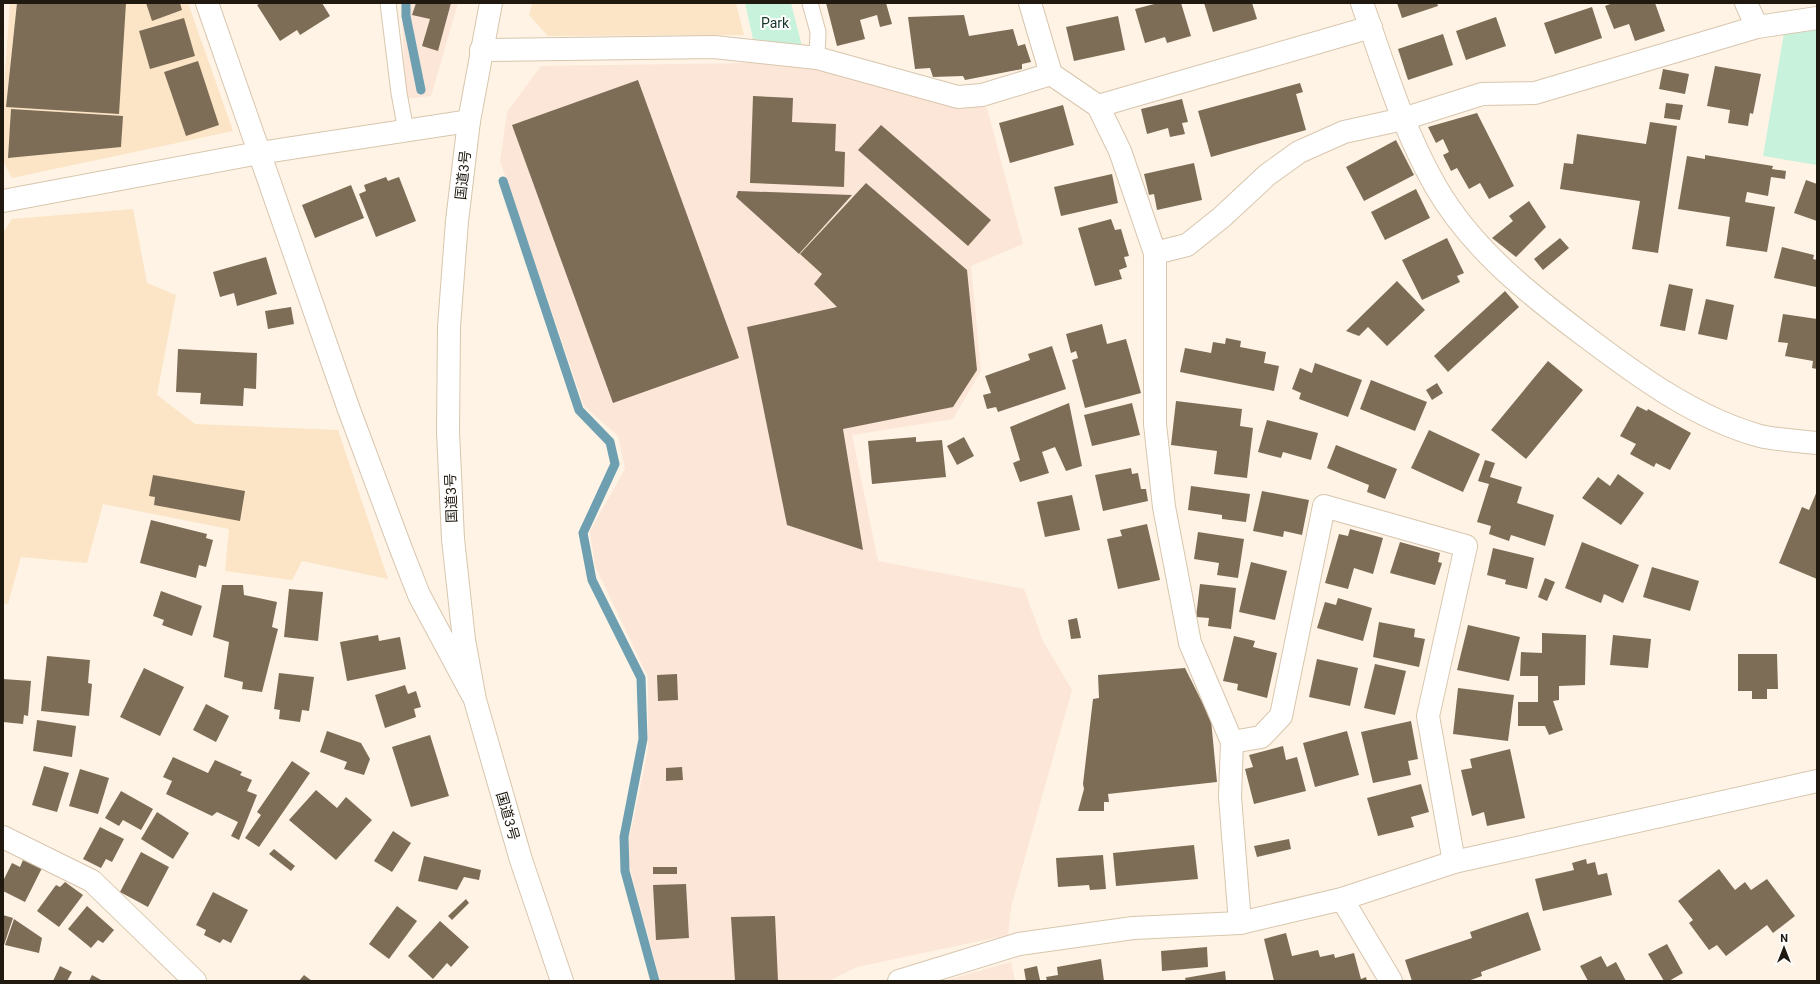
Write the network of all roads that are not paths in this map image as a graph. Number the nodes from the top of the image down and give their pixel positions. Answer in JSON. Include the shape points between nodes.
{"nodes":[{"id":1,"x":207,"y":3,"type":"edge"},
{"id":2,"x":388,"y":3,"type":"edge"},
{"id":3,"x":491,"y":3,"type":"edge"},
{"id":4,"x":810,"y":3,"type":"edge"},
{"id":5,"x":1030,"y":3,"type":"edge"},
{"id":6,"x":1362,"y":3,"type":"edge"},
{"id":7,"x":1746,"y":3,"type":"edge"},
{"id":8,"x":1817,"y":18,"type":"edge"},
{"id":9,"x":1371,"y":27,"type":"junction"},
{"id":10,"x":1757,"y":27,"type":"junction"},
{"id":11,"x":481,"y":50,"type":"junction"},
{"id":12,"x":817,"y":58,"type":"junction"},
{"id":13,"x":1051,"y":74,"type":"junction"},
{"id":14,"x":1098,"y":106,"type":"junction"},
{"id":15,"x":1403,"y":119,"type":"junction"},
{"id":16,"x":468,"y":121,"type":"junction"},
{"id":17,"x":406,"y":131,"type":"junction"},
{"id":18,"x":259,"y":153,"type":"junction"},
{"id":19,"x":3,"y":201,"type":"edge"},
{"id":20,"x":1155,"y":253,"type":"junction"},
{"id":21,"x":1817,"y":443,"type":"edge"},
{"id":22,"x":475,"y":700,"type":"junction"},
{"id":23,"x":1232,"y":742,"type":"junction"},
{"id":24,"x":1817,"y":781,"type":"edge"},
{"id":25,"x":3,"y":837,"type":"edge"},
{"id":26,"x":1454,"y":862,"type":"junction"},
{"id":27,"x":1342,"y":899,"type":"junction"},
{"id":28,"x":1240,"y":923,"type":"junction"},
{"id":29,"x":189,"y":979,"type":"edge"},
{"id":30,"x":562,"y":981,"type":"edge"},
{"id":31,"x":899,"y":981,"type":"edge"},
{"id":32,"x":1391,"y":981,"type":"edge"}],
"edges":[{"from":1,"to":18,"type":"main road"},
{"from":2,"to":17,"type":"lane"},
{"from":3,"to":11,"type":"main road","name":"国道3号"},
{"from":4,"to":12,"type":"lane","via":[[818,32]]},
{"from":5,"to":13,"type":"main road"},
{"from":6,"to":9,"type":"main road"},
{"from":7,"to":10,"type":"main road"},
{"from":8,"to":10,"type":"main road"},
{"from":9,"to":14,"type":"main road"},
{"from":9,"to":15,"type":"main road"},
{"from":10,"to":15,"type":"main road","via":[[1536,93],[1482,94]]},
{"from":11,"to":12,"type":"main road","via":[[714,47]]},
{"from":11,"to":16,"type":"main road","name":"国道3号"},
{"from":12,"to":13,"type":"main road","via":[[958,97],[982,95]]},
{"from":13,"to":14,"type":"main road"},
{"from":14,"to":20,"type":"main road","via":[[1120,151]]},
{"from":15,"to":20,"type":"main road","via":[[1344,132],[1299,152],[1267,174],[1188,245]]},
{"from":15,"to":21,"type":"main road","via":[[1436,187],[1464,228],[1519,285],[1641,378],[1710,417],[1761,436]]},
{"from":16,"to":17,"type":"main road"},
{"from":16,"to":22,"type":"main road","name":"国道3号","via":[[449,326],[448,432],[453,540],[464,640]]},
{"from":17,"to":18,"type":"main road"},
{"from":18,"to":19,"type":"main road"},
{"from":18,"to":22,"type":"main road","via":[[351,414],[416,588]]},
{"from":20,"to":23,"type":"main road","via":[[1155,424],[1164,508],[1190,643]]},
{"from":22,"to":30,"type":"main road","name":"国道3号","via":[[520,860]]},
{"from":23,"to":26,"type":"main road","via":[[1261,737],[1281,716],[1324,506],[1466,546],[1428,716]]},
{"from":23,"to":28,"type":"main road","via":[[1230,797]]},
{"from":24,"to":26,"type":"main road"},
{"from":25,"to":29,"type":"main road","via":[[92,881]]},
{"from":26,"to":27,"type":"main road"},
{"from":27,"to":28,"type":"main road"},
{"from":27,"to":32,"type":"main road"},
{"from":28,"to":31,"type":"main road","via":[[1133,928],[1020,944]]}]}
